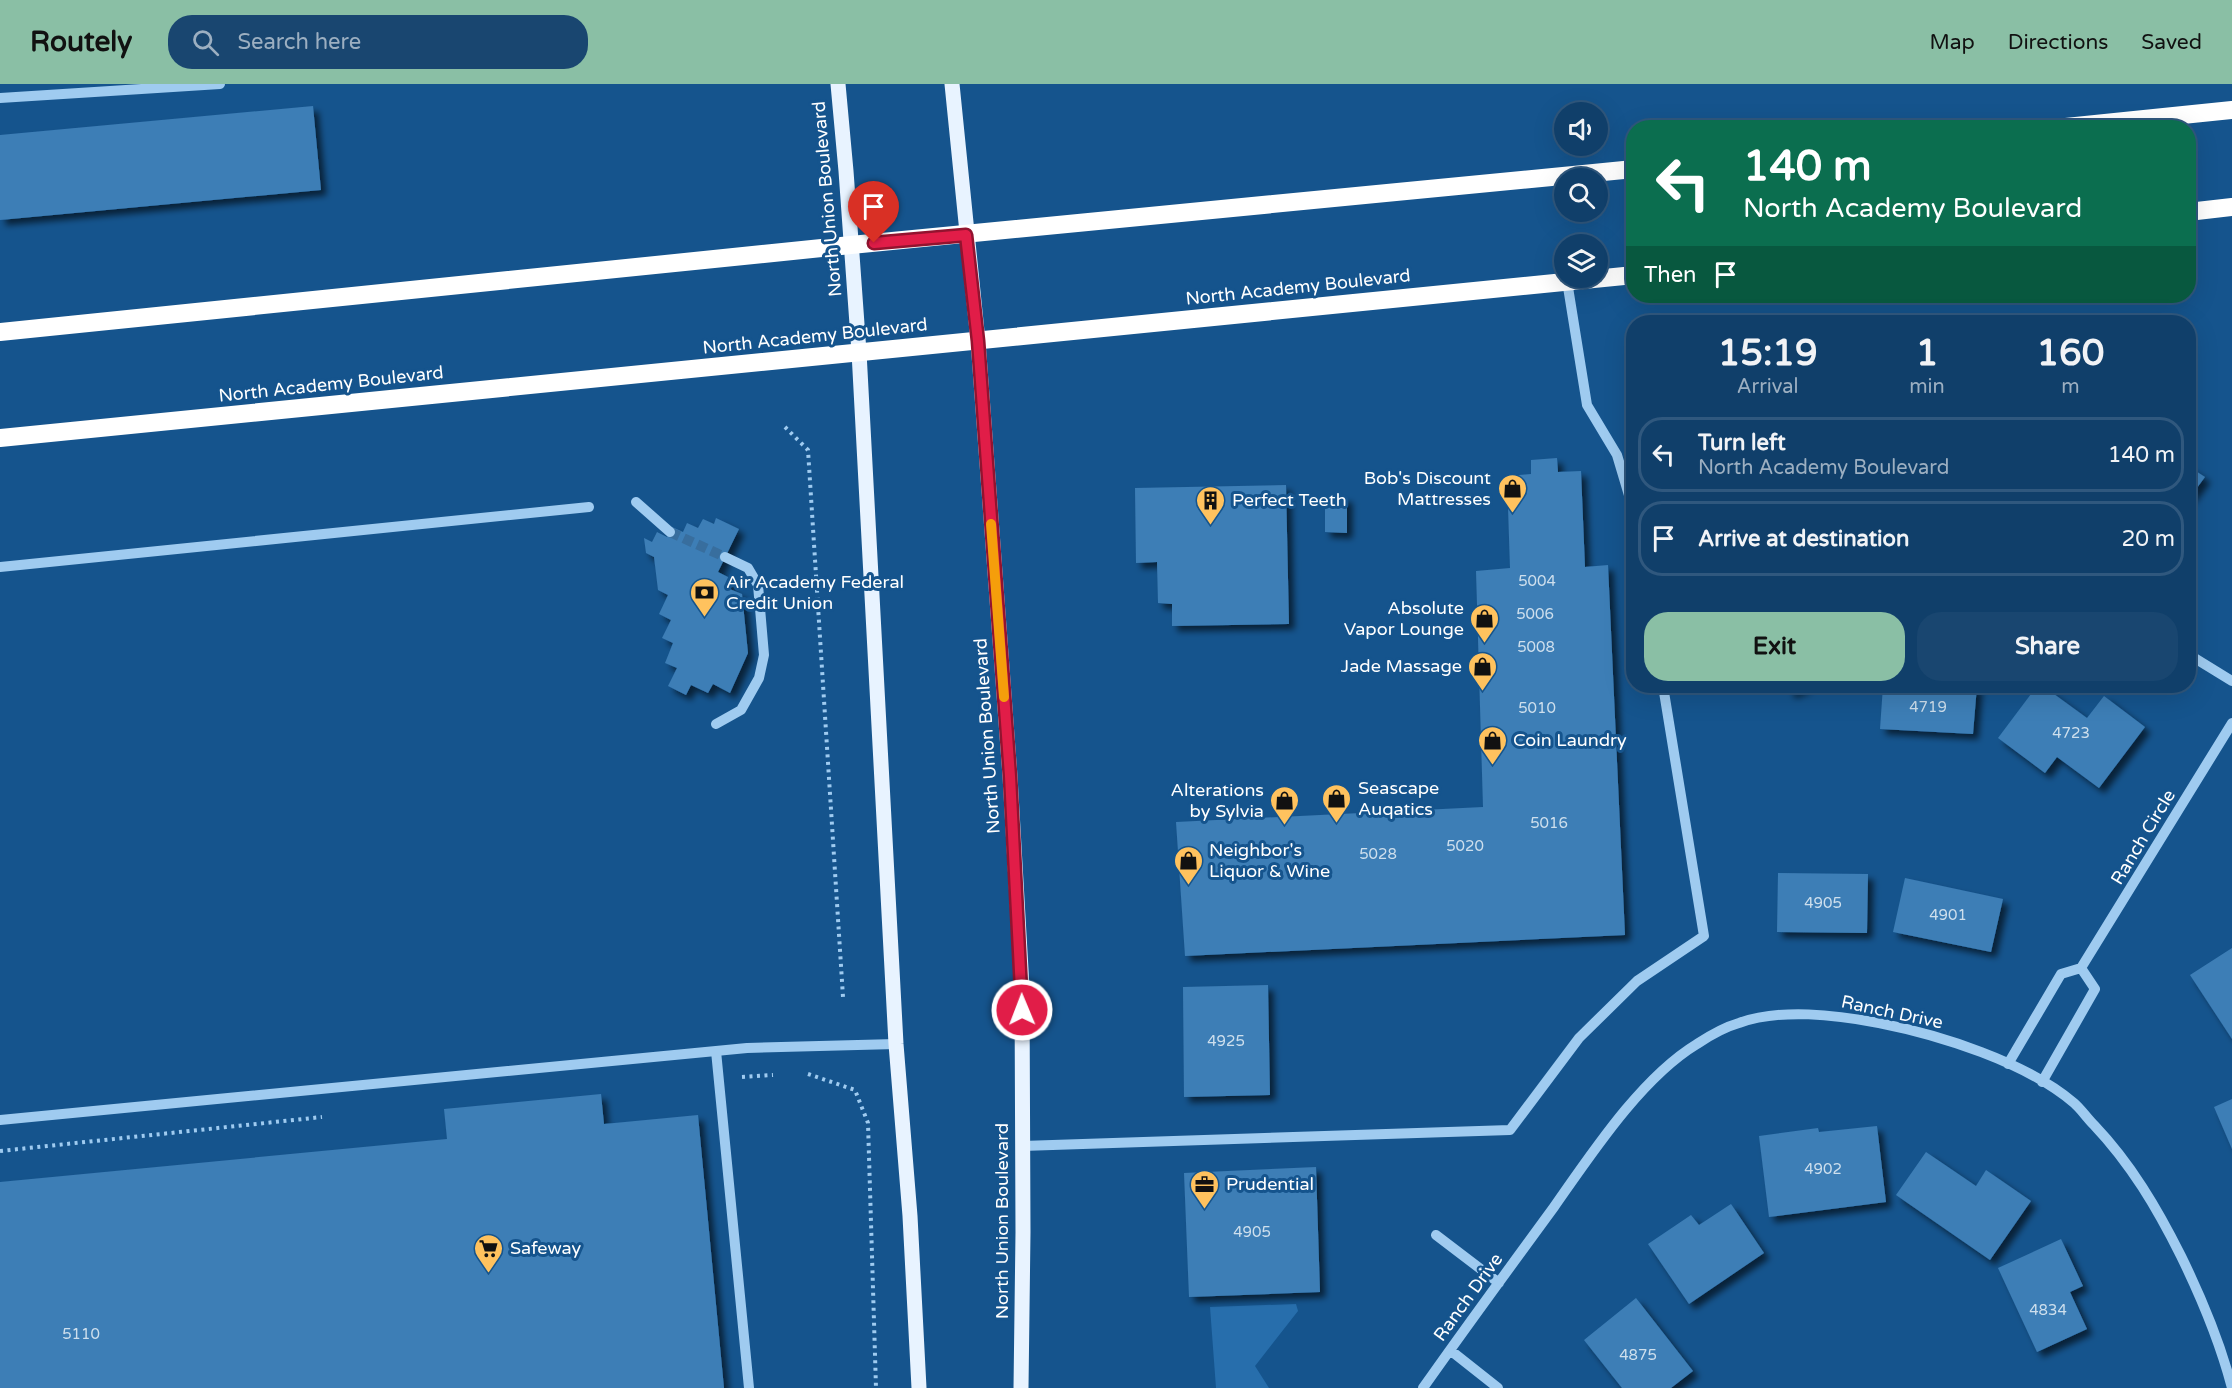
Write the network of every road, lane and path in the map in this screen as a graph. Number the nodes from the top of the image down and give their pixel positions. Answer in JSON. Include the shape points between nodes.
{"nodes":[{"id":1,"x":220,"y":84,"type":"edge"},
{"id":2,"x":838,"y":84,"type":"edge"},
{"id":3,"x":952,"y":84,"type":"edge"},
{"id":4,"x":0,"y":98,"type":"edge"},
{"id":5,"x":2232,"y":110,"type":"edge"},
{"id":6,"x":2134,"y":120,"type":"edge"},
{"id":7,"x":1626,"y":170,"type":"edge"},
{"id":8,"x":2232,"y":207,"type":"edge"},
{"id":9,"x":2196,"y":211,"type":"edge"},
{"id":10,"x":966,"y":235,"type":"junction"},
{"id":11,"x":851,"y":245,"type":"junction"},
{"id":12,"x":1626,"y":276,"type":"edge"},
{"id":13,"x":1608,"y":277,"type":"edge"},
{"id":14,"x":1554,"y":282,"type":"edge"},
{"id":15,"x":1568,"y":288,"type":"edge"},
{"id":16,"x":0,"y":332,"type":"edge"},
{"id":17,"x":978,"y":341,"type":"junction"},
{"id":18,"x":859,"y":352,"type":"junction"},
{"id":19,"x":785,"y":427,"type":"dead end"},
{"id":20,"x":0,"y":438,"type":"edge"},
{"id":21,"x":1626,"y":485,"type":"edge"},
{"id":22,"x":636,"y":502,"type":"dead end"},
{"id":23,"x":589,"y":507,"type":"dead end"},
{"id":24,"x":670,"y":532,"type":"tunnel mouth"},
{"id":25,"x":725,"y":557,"type":"tunnel mouth"},
{"id":26,"x":0,"y":567,"type":"edge"},
{"id":27,"x":2196,"y":659,"type":"edge"},
{"id":28,"x":2232,"y":681,"type":"edge"},
{"id":29,"x":1664,"y":693,"type":"edge"},
{"id":30,"x":2232,"y":723,"type":"edge"},
{"id":31,"x":716,"y":724,"type":"dead end"},
{"id":32,"x":2081,"y":968,"type":"junction"},
{"id":33,"x":843,"y":997,"type":"dead end"},
{"id":34,"x":896,"y":1044,"type":"junction"},
{"id":35,"x":716,"y":1051,"type":"junction"},
{"id":36,"x":2008,"y":1064,"type":"junction"},
{"id":37,"x":798,"y":1074,"type":"dead end"},
{"id":38,"x":777,"y":1075,"type":"dead end"},
{"id":39,"x":719,"y":1079,"type":"junction"},
{"id":40,"x":2042,"y":1082,"type":"junction"},
{"id":41,"x":331,"y":1116,"type":"dead end"},
{"id":42,"x":0,"y":1120,"type":"edge"},
{"id":43,"x":1022,"y":1146,"type":"junction"},
{"id":44,"x":0,"y":1151,"type":"edge"},
{"id":45,"x":1436,"y":1235,"type":"dead end"},
{"id":46,"x":1499,"y":1282,"type":"junction"},
{"id":47,"x":1450,"y":1350,"type":"junction"},
{"id":48,"x":749,"y":1388,"type":"edge"},
{"id":49,"x":876,"y":1388,"type":"edge"},
{"id":50,"x":919,"y":1388,"type":"edge"},
{"id":51,"x":1021,"y":1388,"type":"edge"},
{"id":52,"x":1423,"y":1388,"type":"edge"},
{"id":53,"x":1498,"y":1388,"type":"edge"},
{"id":54,"x":2232,"y":1388,"type":"edge"}],
"edges":[{"from":1,"to":4,"type":"street"},
{"from":2,"to":11,"type":"main road","name":"North Union Boulevard"},
{"from":3,"to":10,"type":"main road","name":"North Union Boulevard"},
{"from":5,"to":6,"type":"highway"},
{"from":7,"to":10,"type":"highway"},
{"from":8,"to":9,"type":"highway"},
{"from":10,"to":11,"type":"highway"},
{"from":10,"to":17,"type":"main road","name":"North Union Boulevard"},
{"from":11,"to":16,"type":"highway"},
{"from":11,"to":18,"type":"main road","name":"North Union Boulevard"},
{"from":12,"to":13,"type":"highway","name":"North Academy Boulevard"},
{"from":14,"to":17,"type":"highway","name":"North Academy Boulevard"},
{"from":15,"to":21,"type":"street","via":[[1587,405],[1617,455]]},
{"from":17,"to":18,"type":"highway","name":"North Academy Boulevard"},
{"from":17,"to":43,"type":"main road","name":"North Union Boulevard","via":[[1022,975]]},
{"from":18,"to":20,"type":"highway","name":"North Academy Boulevard"},
{"from":18,"to":34,"type":"main road","name":"North Union Boulevard"},
{"from":19,"to":33,"type":"path","via":[[808,450]]},
{"from":22,"to":24,"type":"street"},
{"from":23,"to":26,"type":"street"},
{"from":25,"to":31,"type":"street","via":[[748,568],[758,585],[764,655],[759,678],[741,710]]},
{"from":27,"to":28,"type":"street"},
{"from":29,"to":43,"type":"street","via":[[1704,936],[1637,981],[1579,1038],[1510,1130]]},
{"from":30,"to":32,"type":"street","name":"Ranch Circle"},
{"from":32,"to":36,"type":"street","name":"Ranch Circle","via":[[2061,974]]},
{"from":32,"to":40,"type":"street","via":[[2095,989]]},
{"from":34,"to":35,"type":"street"},
{"from":34,"to":50,"type":"main road","name":"North Union Boulevard"},
{"from":35,"to":39,"type":"street"},
{"from":35,"to":42,"type":"street"},
{"from":36,"to":40,"type":"street","name":"Ranch Drive"},
{"from":36,"to":46,"type":"street","name":"Ranch Drive","via":[[1928,1035],[1835,1015],[1781,1015],[1739,1022],[1695,1045],[1651,1081],[1604,1138]]},
{"from":37,"to":49,"type":"path","via":[[855,1090],[868,1123]]},
{"from":38,"to":39,"type":"path"},
{"from":39,"to":48,"type":"street"},
{"from":40,"to":54,"type":"street","name":"Ranch Drive","via":[[2074,1103],[2111,1142],[2152,1200],[2200,1294]]},
{"from":41,"to":44,"type":"path"},
{"from":43,"to":51,"type":"main road","name":"North Union Boulevard"},
{"from":45,"to":46,"type":"street"},
{"from":46,"to":47,"type":"street","name":"Ranch Drive"},
{"from":47,"to":52,"type":"street","name":"Ranch Drive"},
{"from":47,"to":53,"type":"street"}]}
